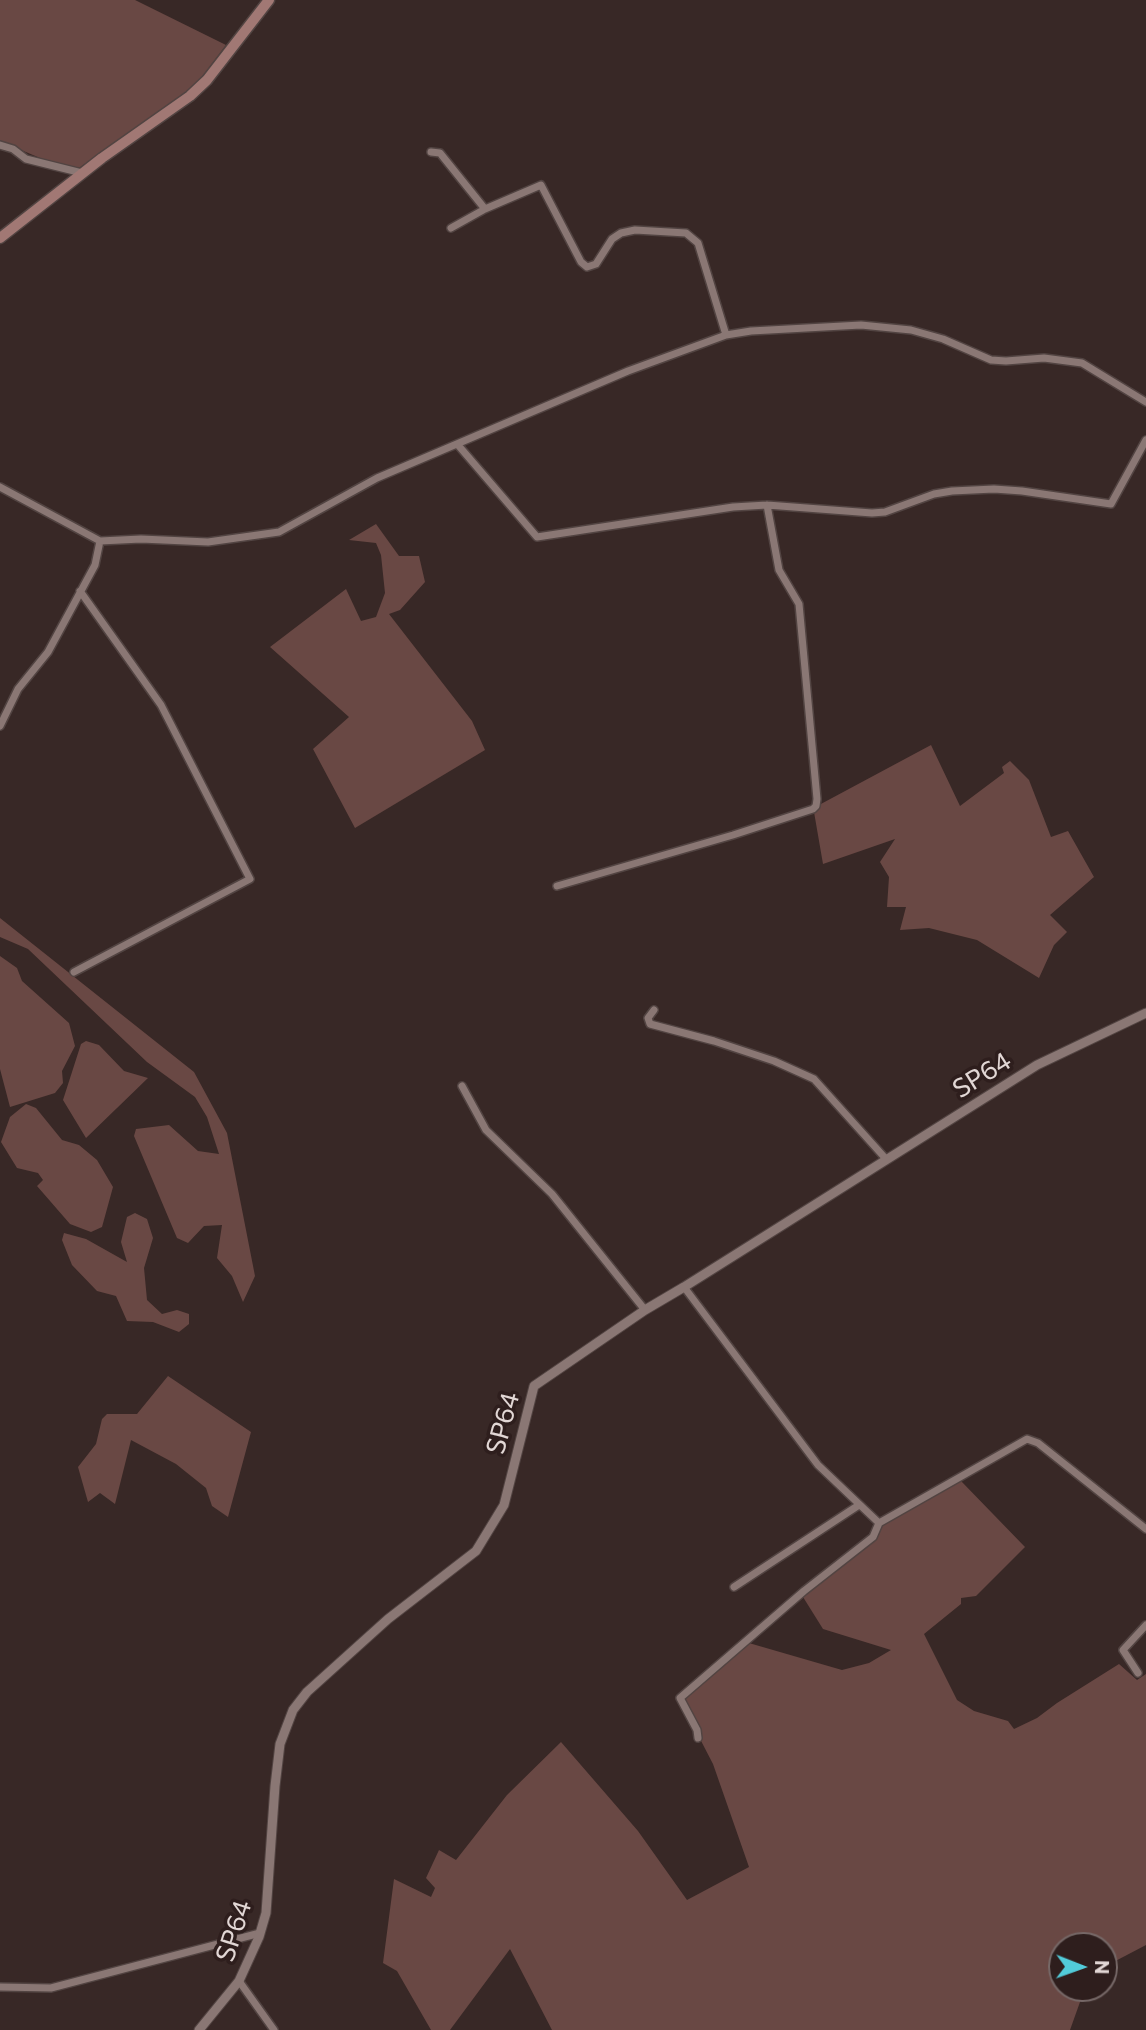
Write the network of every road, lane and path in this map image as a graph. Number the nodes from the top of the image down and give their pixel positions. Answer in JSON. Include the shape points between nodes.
{"nodes":[{"id":1,"x":269,"y":0,"type":"edge"},
{"id":2,"x":0,"y":145,"type":"edge"},
{"id":3,"x":431,"y":152,"type":"dead end"},
{"id":4,"x":82,"y":173,"type":"junction"},
{"id":5,"x":485,"y":209,"type":"junction"},
{"id":6,"x":451,"y":228,"type":"dead end"},
{"id":7,"x":0,"y":238,"type":"edge"},
{"id":8,"x":726,"y":335,"type":"junction"},
{"id":9,"x":1146,"y":402,"type":"edge"},
{"id":10,"x":1146,"y":440,"type":"edge"},
{"id":11,"x":458,"y":445,"type":"junction"},
{"id":12,"x":0,"y":487,"type":"edge"},
{"id":13,"x":767,"y":505,"type":"junction"},
{"id":14,"x":100,"y":541,"type":"junction"},
{"id":15,"x":80,"y":591,"type":"junction"},
{"id":16,"x":0,"y":726,"type":"edge"},
{"id":17,"x":557,"y":886,"type":"dead end"},
{"id":18,"x":74,"y":972,"type":"dead end"},
{"id":19,"x":654,"y":1010,"type":"dead end"},
{"id":20,"x":1146,"y":1013,"type":"edge"},
{"id":21,"x":463,"y":1086,"type":"dead end"},
{"id":22,"x":887,"y":1158,"type":"junction"},
{"id":23,"x":684,"y":1287,"type":"junction"},
{"id":24,"x":645,"y":1310,"type":"junction"},
{"id":25,"x":859,"y":1505,"type":"junction"},
{"id":26,"x":879,"y":1523,"type":"junction"},
{"id":27,"x":1146,"y":1530,"type":"edge"},
{"id":28,"x":734,"y":1587,"type":"dead end"},
{"id":29,"x":1146,"y":1625,"type":"edge"},
{"id":30,"x":1138,"y":1673,"type":"dead end"},
{"id":31,"x":698,"y":1738,"type":"dead end"},
{"id":32,"x":260,"y":1933,"type":"junction"},
{"id":33,"x":239,"y":1981,"type":"junction"},
{"id":34,"x":0,"y":1987,"type":"edge"},
{"id":35,"x":199,"y":2030,"type":"edge"},
{"id":36,"x":274,"y":2030,"type":"edge"}],
"edges":[{"from":1,"to":4,"type":"main road","via":[[190,96]]},
{"from":2,"to":4,"type":"street","via":[[26,159]]},
{"from":3,"to":5,"type":"street","via":[[440,153]]},
{"from":4,"to":7,"type":"main road"},
{"from":5,"to":6,"type":"street"},
{"from":5,"to":8,"type":"street","via":[[541,185],[587,267],[596,264],[616,236],[628,230],[691,235],[698,243]]},
{"from":8,"to":9,"type":"street","via":[[861,325],[911,330],[943,338],[991,360],[1044,358],[1082,363]]},
{"from":8,"to":11,"type":"street","via":[[653,360]]},
{"from":10,"to":13,"type":"street","via":[[1111,504],[994,489],[934,494],[872,513]]},
{"from":11,"to":13,"type":"street","via":[[537,537]]},
{"from":11,"to":14,"type":"street","via":[[377,478],[279,532],[208,542]]},
{"from":12,"to":14,"type":"street"},
{"from":13,"to":17,"type":"street","via":[[779,570],[799,604],[816,806]]},
{"from":14,"to":15,"type":"street","via":[[98,558]]},
{"from":15,"to":16,"type":"street","via":[[46,656],[22,683]]},
{"from":15,"to":18,"type":"street","via":[[160,705],[250,879]]},
{"from":19,"to":22,"type":"street","via":[[648,1018],[650,1024],[774,1061],[814,1079]]},
{"from":20,"to":22,"type":"street","name":"SP64","number":"SP64","via":[[1037,1065]]},
{"from":21,"to":24,"type":"street","via":[[486,1130],[552,1194]]},
{"from":22,"to":23,"type":"street","name":"SP64","number":"SP64"},
{"from":23,"to":24,"type":"street","name":"SP64","number":"SP64"},
{"from":23,"to":25,"type":"street","via":[[818,1465]]},
{"from":24,"to":32,"type":"street","name":"SP64","number":"SP64","via":[[534,1386],[504,1505],[476,1551],[388,1619],[293,1710],[281,1744],[266,1913]]},
{"from":25,"to":26,"type":"street"},
{"from":25,"to":28,"type":"street"},
{"from":26,"to":27,"type":"street","via":[[1027,1439],[1038,1443]]},
{"from":26,"to":31,"type":"street","via":[[873,1536],[680,1698]]},
{"from":29,"to":30,"type":"street","via":[[1123,1650]]},
{"from":32,"to":33,"type":"street","name":"SP64","number":"SP64"},
{"from":32,"to":34,"type":"street","via":[[51,1988]]},
{"from":33,"to":35,"type":"street","name":"SP64","number":"SP64"},
{"from":33,"to":36,"type":"street"}]}
